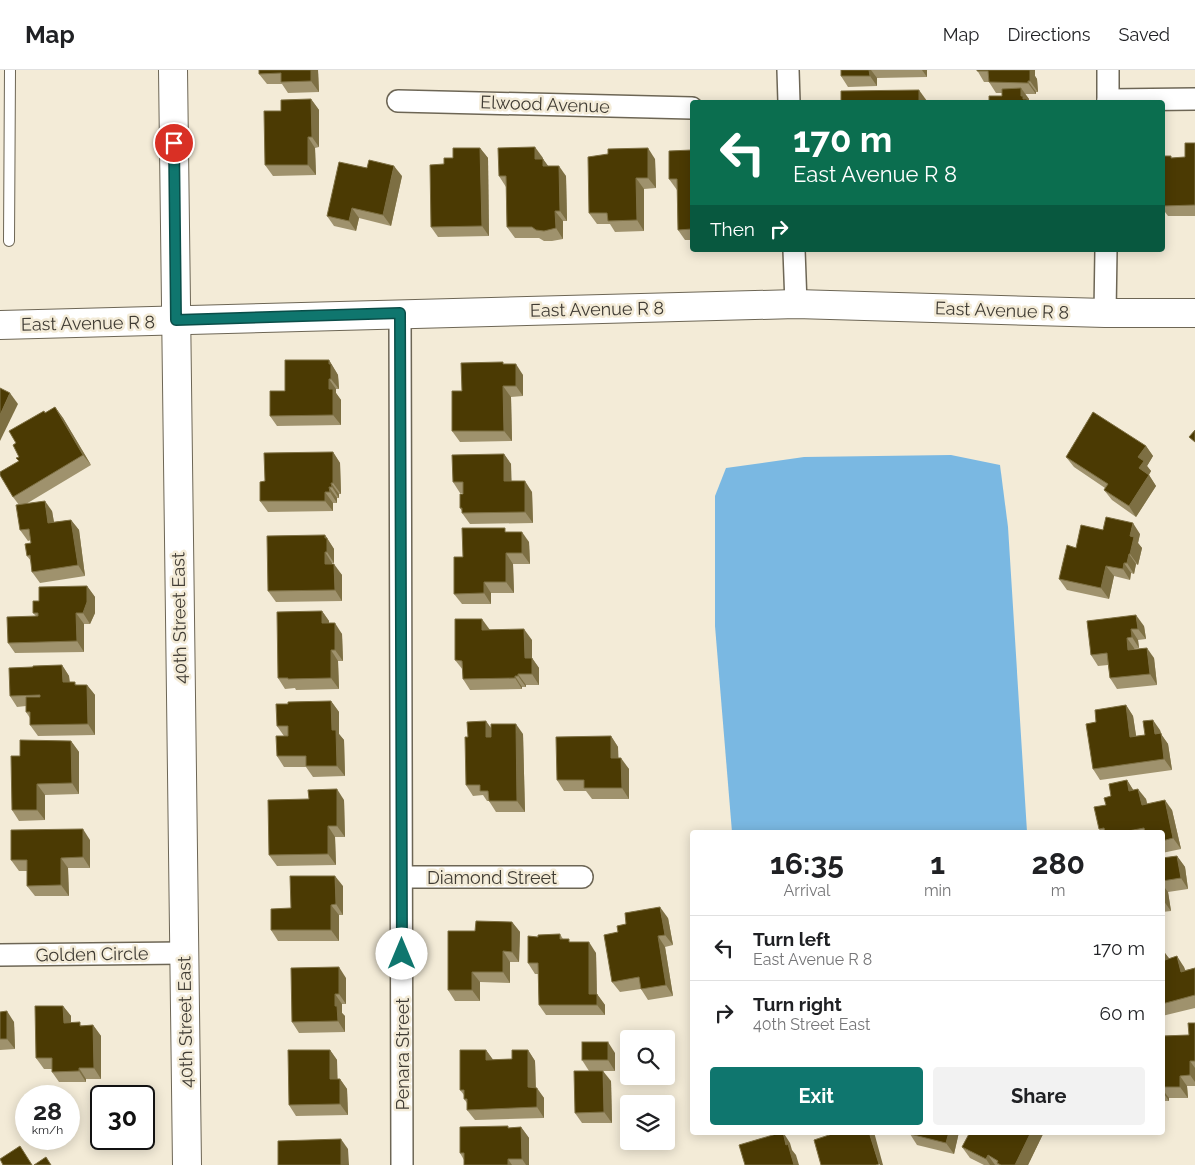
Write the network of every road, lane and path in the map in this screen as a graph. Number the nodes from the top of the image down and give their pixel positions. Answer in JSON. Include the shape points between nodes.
{"nodes":[{"id":1,"x":10,"y":70,"type":"edge"},
{"id":2,"x":173,"y":70,"type":"edge"},
{"id":3,"x":788,"y":70,"type":"edge"},
{"id":4,"x":1108,"y":70,"type":"edge"},
{"id":5,"x":1195,"y":99,"type":"edge"},
{"id":6,"x":788,"y":100,"type":"edge"},
{"id":7,"x":1108,"y":100,"type":"edge"},
{"id":8,"x":1152,"y":100,"type":"edge"},
{"id":9,"x":398,"y":101,"type":"dead end"},
{"id":10,"x":690,"y":108,"type":"edge"},
{"id":11,"x":8,"y":241,"type":"dead end"},
{"id":12,"x":794,"y":252,"type":"edge"},
{"id":13,"x":1106,"y":252,"type":"edge"},
{"id":14,"x":796,"y":304,"type":"junction"},
{"id":15,"x":400,"y":313,"type":"junction"},
{"id":16,"x":1106,"y":313,"type":"junction"},
{"id":17,"x":1195,"y":313,"type":"edge"},
{"id":18,"x":176,"y":320,"type":"junction"},
{"id":19,"x":0,"y":325,"type":"edge"},
{"id":20,"x":402,"y":877,"type":"junction"},
{"id":21,"x":582,"y":878,"type":"dead end"},
{"id":22,"x":183,"y":953,"type":"junction"},
{"id":23,"x":0,"y":955,"type":"edge"},
{"id":24,"x":187,"y":1165,"type":"edge"},
{"id":25,"x":402,"y":1165,"type":"edge"}],
"edges":[{"from":1,"to":11,"type":"lane"},
{"from":2,"to":18,"type":"street","name":"40th Street East"},
{"from":3,"to":6,"type":"street"},
{"from":4,"to":7,"type":"street"},
{"from":5,"to":8,"type":"street"},
{"from":9,"to":10,"type":"street","name":"Elwood Avenue"},
{"from":12,"to":14,"type":"street"},
{"from":13,"to":16,"type":"street"},
{"from":14,"to":15,"type":"street","name":"East Avenue R 8"},
{"from":14,"to":16,"type":"street","name":"East Avenue R 8"},
{"from":15,"to":18,"type":"street","name":"East Avenue R 8"},
{"from":15,"to":20,"type":"street","name":"Penara Street"},
{"from":16,"to":17,"type":"street","name":"East Avenue R 8"},
{"from":18,"to":19,"type":"street","name":"East Avenue R 8"},
{"from":18,"to":22,"type":"street","name":"40th Street East"},
{"from":20,"to":21,"type":"street","name":"Diamond Street"},
{"from":20,"to":25,"type":"street","name":"Penara Street"},
{"from":22,"to":23,"type":"street","name":"Golden Circle"},
{"from":22,"to":24,"type":"street","name":"40th Street East"}]}
